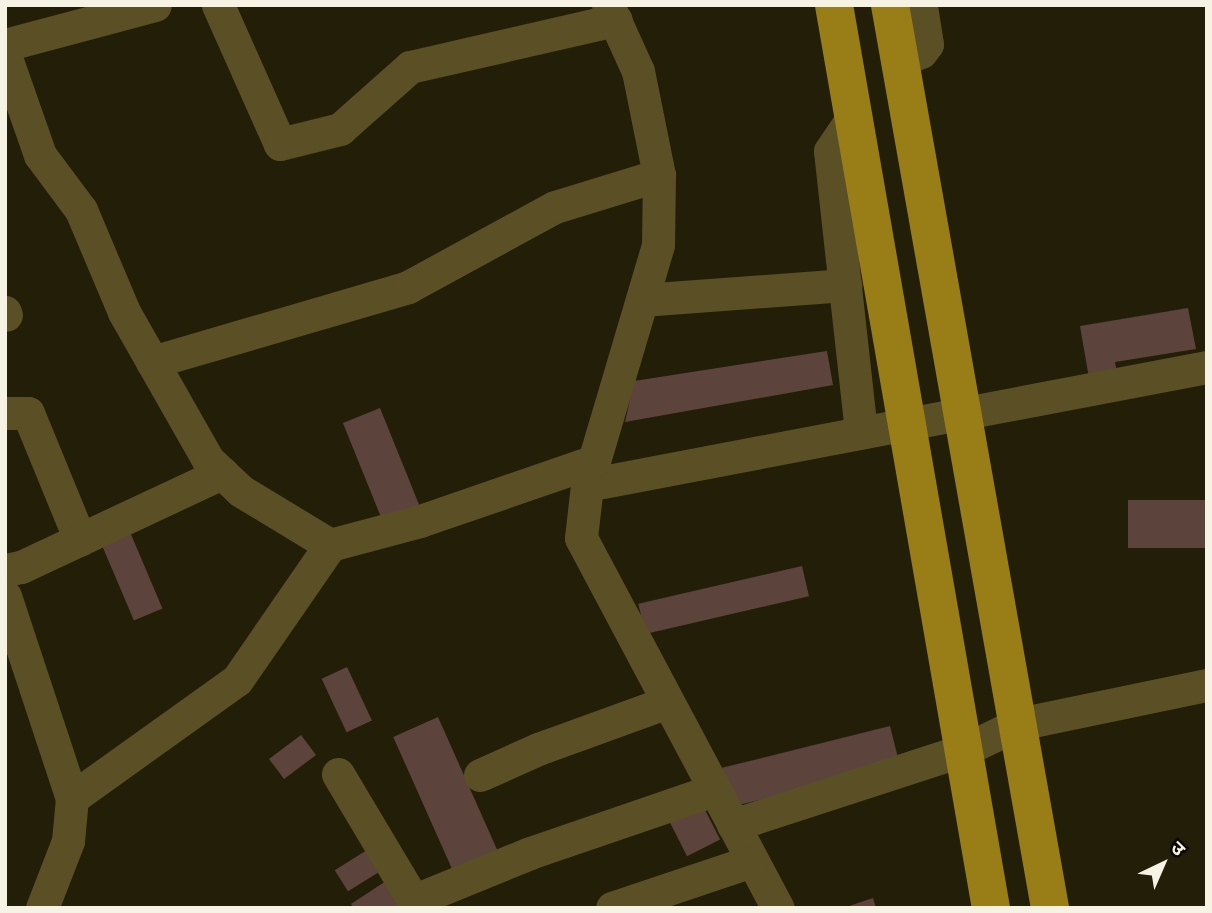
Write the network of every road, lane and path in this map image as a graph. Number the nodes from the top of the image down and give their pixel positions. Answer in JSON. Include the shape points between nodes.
{"nodes":[{"id":1,"x":155,"y":5,"type":"edge"},
{"id":2,"x":218,"y":5,"type":"edge"},
{"id":3,"x":834,"y":5,"type":"edge"},
{"id":4,"x":890,"y":5,"type":"edge"},
{"id":5,"x":921,"y":5,"type":"edge"},
{"id":6,"x":612,"y":12,"type":"edge"},
{"id":7,"x":5,"y":45,"type":"edge"},
{"id":8,"x":5,"y":55,"type":"edge"},
{"id":9,"x":900,"y":60,"type":"junction"},
{"id":10,"x":853,"y":117,"type":"junction"},
{"id":11,"x":659,"y":175,"type":"junction"},
{"id":12,"x":845,"y":285,"type":"junction"},
{"id":13,"x":642,"y":300,"type":"junction"},
{"id":14,"x":152,"y":362,"type":"junction"},
{"id":15,"x":1207,"y":367,"type":"edge"},
{"id":16,"x":5,"y":413,"type":"edge"},
{"id":17,"x":962,"y":415,"type":"junction"},
{"id":18,"x":906,"y":421,"type":"junction"},
{"id":19,"x":861,"y":430,"type":"junction"},
{"id":20,"x":222,"y":473,"type":"junction"},
{"id":21,"x":590,"y":473,"type":"junction"},
{"id":22,"x":80,"y":540,"type":"junction"},
{"id":23,"x":330,"y":545,"type":"junction"},
{"id":24,"x":5,"y":570,"type":"edge"},
{"id":25,"x":5,"y":596,"type":"edge"},
{"id":26,"x":1207,"y":685,"type":"edge"},
{"id":27,"x":668,"y":702,"type":"junction"},
{"id":28,"x":1018,"y":724,"type":"junction"},
{"id":29,"x":964,"y":750,"type":"junction"},
{"id":30,"x":338,"y":774,"type":"dead end"},
{"id":31,"x":480,"y":775,"type":"dead end"},
{"id":32,"x":715,"y":790,"type":"junction"},
{"id":33,"x":72,"y":798,"type":"junction"},
{"id":34,"x":733,"y":825,"type":"junction"},
{"id":35,"x":752,"y":861,"type":"junction"},
{"id":36,"x":417,"y":904,"type":"edge"},
{"id":37,"x":42,"y":908,"type":"edge"},
{"id":38,"x":612,"y":908,"type":"edge"},
{"id":39,"x":778,"y":908,"type":"edge"},
{"id":40,"x":992,"y":908,"type":"edge"},
{"id":41,"x":1050,"y":908,"type":"edge"}],
"edges":[{"from":1,"to":7,"type":"street"},
{"from":2,"to":6,"type":"street","via":[[280,144],[340,129],[410,67]]},
{"from":3,"to":10,"type":"main road"},
{"from":4,"to":9,"type":"main road"},
{"from":5,"to":9,"type":"street","via":[[927,44],[921,52]]},
{"from":6,"to":11,"type":"street","via":[[638,71]]},
{"from":8,"to":14,"type":"street","via":[[40,155],[81,210],[124,312]]},
{"from":9,"to":17,"type":"main road"},
{"from":10,"to":12,"type":"street","via":[[830,151]]},
{"from":10,"to":18,"type":"main road"},
{"from":11,"to":13,"type":"street","via":[[657,245]]},
{"from":11,"to":14,"type":"street","via":[[555,207],[408,286]]},
{"from":12,"to":13,"type":"street"},
{"from":12,"to":19,"type":"street"},
{"from":13,"to":21,"type":"street"},
{"from":14,"to":20,"type":"street","via":[[208,460]]},
{"from":15,"to":17,"type":"street"},
{"from":16,"to":22,"type":"street","via":[[28,413]]},
{"from":17,"to":18,"type":"street"},
{"from":17,"to":28,"type":"main road"},
{"from":18,"to":19,"type":"street"},
{"from":18,"to":29,"type":"main road"},
{"from":19,"to":21,"type":"street"},
{"from":20,"to":22,"type":"street"},
{"from":20,"to":23,"type":"street","via":[[241,491]]},
{"from":21,"to":23,"type":"street"},
{"from":21,"to":27,"type":"street","via":[[580,538]]},
{"from":22,"to":24,"type":"street"},
{"from":23,"to":33,"type":"street","via":[[237,680]]},
{"from":25,"to":33,"type":"street"},
{"from":26,"to":28,"type":"street"},
{"from":27,"to":31,"type":"street"},
{"from":27,"to":32,"type":"street"},
{"from":28,"to":29,"type":"street"},
{"from":28,"to":41,"type":"main road"},
{"from":29,"to":34,"type":"street"},
{"from":29,"to":40,"type":"main road"},
{"from":30,"to":36,"type":"street"},
{"from":32,"to":34,"type":"street"},
{"from":32,"to":36,"type":"street","via":[[530,853]]},
{"from":33,"to":37,"type":"street","via":[[68,841]]},
{"from":34,"to":35,"type":"street"},
{"from":35,"to":38,"type":"street"},
{"from":35,"to":39,"type":"street"}]}
